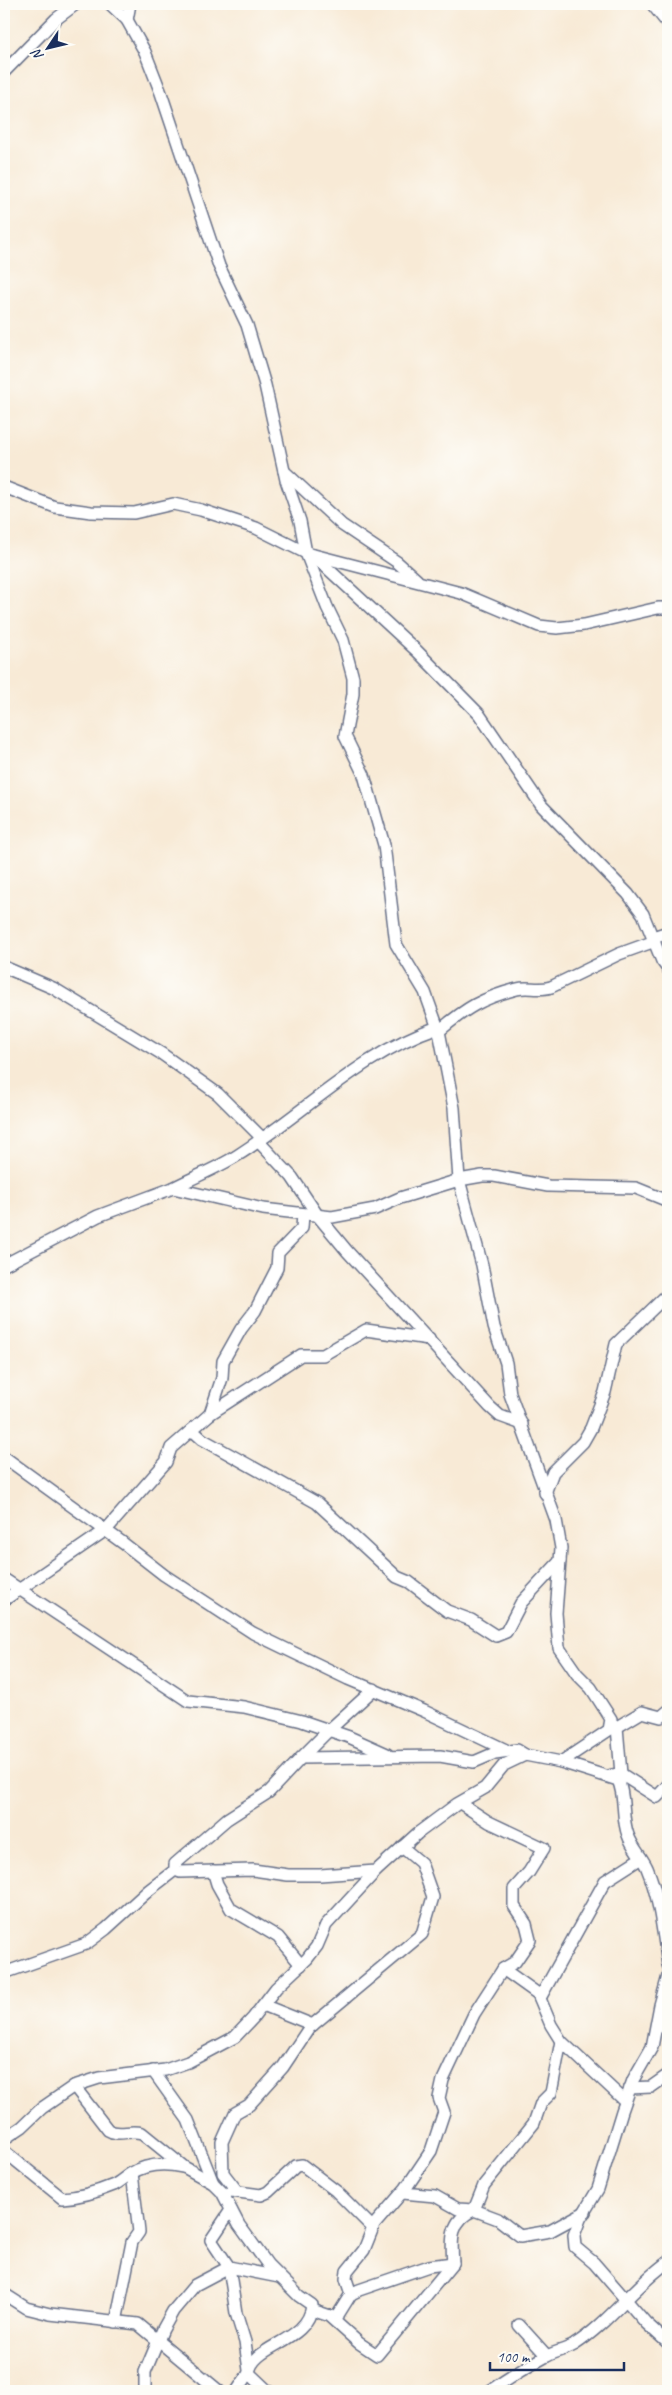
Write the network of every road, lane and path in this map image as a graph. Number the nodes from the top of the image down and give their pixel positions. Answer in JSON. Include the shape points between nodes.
{"nodes":[{"id":1,"x":76,"y":4,"type":"edge"},
{"id":2,"x":110,"y":4,"type":"edge"},
{"id":3,"x":130,"y":4,"type":"edge"},
{"id":4,"x":652,"y":4,"type":"edge"},
{"id":5,"x":127,"y":20,"type":"junction"},
{"id":6,"x":668,"y":24,"type":"edge"},
{"id":7,"x":4,"y":72,"type":"edge"},
{"id":8,"x":284,"y":471,"type":"junction"},
{"id":9,"x":4,"y":487,"type":"edge"},
{"id":10,"x":308,"y":553,"type":"junction"},
{"id":11,"x":418,"y":581,"type":"junction"},
{"id":12,"x":668,"y":608,"type":"edge"},
{"id":13,"x":668,"y":932,"type":"edge"},
{"id":14,"x":654,"y":939,"type":"junction"},
{"id":15,"x":4,"y":967,"type":"edge"},
{"id":16,"x":668,"y":969,"type":"edge"},
{"id":17,"x":439,"y":1029,"type":"junction"},
{"id":18,"x":260,"y":1140,"type":"junction"},
{"id":19,"x":459,"y":1180,"type":"junction"},
{"id":20,"x":173,"y":1188,"type":"junction"},
{"id":21,"x":668,"y":1200,"type":"edge"},
{"id":22,"x":303,"y":1214,"type":"junction"},
{"id":23,"x":318,"y":1216,"type":"junction"},
{"id":24,"x":4,"y":1265,"type":"edge"},
{"id":25,"x":668,"y":1294,"type":"edge"},
{"id":26,"x":429,"y":1339,"type":"junction"},
{"id":27,"x":210,"y":1414,"type":"junction"},
{"id":28,"x":522,"y":1424,"type":"junction"},
{"id":29,"x":192,"y":1430,"type":"junction"},
{"id":30,"x":4,"y":1457,"type":"edge"},
{"id":31,"x":545,"y":1493,"type":"junction"},
{"id":32,"x":106,"y":1530,"type":"junction"},
{"id":33,"x":560,"y":1561,"type":"junction"},
{"id":34,"x":4,"y":1579,"type":"edge"},
{"id":35,"x":19,"y":1590,"type":"junction"},
{"id":36,"x":4,"y":1600,"type":"edge"},
{"id":37,"x":374,"y":1689,"type":"junction"},
{"id":38,"x":666,"y":1717,"type":"edge"},
{"id":39,"x":614,"y":1726,"type":"junction"},
{"id":40,"x":329,"y":1730,"type":"junction"},
{"id":41,"x":506,"y":1750,"type":"junction"},
{"id":42,"x":525,"y":1755,"type":"junction"},
{"id":43,"x":391,"y":1756,"type":"junction"},
{"id":44,"x":301,"y":1758,"type":"junction"},
{"id":45,"x":561,"y":1762,"type":"junction"},
{"id":46,"x":621,"y":1774,"type":"junction"},
{"id":47,"x":608,"y":1775,"type":"junction"},
{"id":48,"x":668,"y":1785,"type":"edge"},
{"id":49,"x":460,"y":1803,"type":"junction"},
{"id":50,"x":402,"y":1847,"type":"junction"},
{"id":51,"x":641,"y":1858,"type":"junction"},
{"id":52,"x":175,"y":1870,"type":"junction"},
{"id":53,"x":376,"y":1870,"type":"junction"},
{"id":54,"x":213,"y":1871,"type":"junction"},
{"id":55,"x":667,"y":1948,"type":"edge"},
{"id":56,"x":301,"y":1965,"type":"junction"},
{"id":57,"x":668,"y":1965,"type":"edge"},
{"id":58,"x":503,"y":1969,"type":"junction"},
{"id":59,"x":4,"y":1973,"type":"edge"},
{"id":60,"x":668,"y":1976,"type":"edge"},
{"id":61,"x":540,"y":1998,"type":"junction"},
{"id":62,"x":263,"y":2005,"type":"junction"},
{"id":63,"x":313,"y":2024,"type":"junction"},
{"id":64,"x":561,"y":2041,"type":"junction"},
{"id":65,"x":153,"y":2071,"type":"junction"},
{"id":66,"x":668,"y":2075,"type":"edge"},
{"id":67,"x":74,"y":2086,"type":"junction"},
{"id":68,"x":630,"y":2088,"type":"junction"},
{"id":69,"x":625,"y":2101,"type":"junction"},
{"id":70,"x":4,"y":2138,"type":"edge"},
{"id":71,"x":4,"y":2151,"type":"edge"},
{"id":72,"x":184,"y":2167,"type":"junction"},
{"id":73,"x":132,"y":2173,"type":"junction"},
{"id":74,"x":213,"y":2183,"type":"junction"},
{"id":75,"x":237,"y":2191,"type":"junction"},
{"id":76,"x":222,"y":2192,"type":"junction"},
{"id":77,"x":403,"y":2192,"type":"junction"},
{"id":78,"x":231,"y":2210,"type":"junction"},
{"id":79,"x":474,"y":2210,"type":"junction"},
{"id":80,"x":585,"y":2212,"type":"junction"},
{"id":81,"x":374,"y":2225,"type":"junction"},
{"id":82,"x":668,"y":2262,"type":"edge"},
{"id":83,"x":453,"y":2263,"type":"junction"},
{"id":84,"x":229,"y":2267,"type":"junction"},
{"id":85,"x":279,"y":2278,"type":"junction"},
{"id":86,"x":4,"y":2294,"type":"edge"},
{"id":87,"x":351,"y":2294,"type":"junction"},
{"id":88,"x":625,"y":2299,"type":"junction"},
{"id":89,"x":312,"y":2310,"type":"junction"},
{"id":90,"x":330,"y":2317,"type":"junction"},
{"id":91,"x":116,"y":2322,"type":"junction"},
{"id":92,"x":519,"y":2325,"type":"dead end"},
{"id":93,"x":158,"y":2342,"type":"junction"},
{"id":94,"x":668,"y":2343,"type":"edge"},
{"id":95,"x":547,"y":2356,"type":"junction"},
{"id":96,"x":249,"y":2372,"type":"junction"},
{"id":97,"x":144,"y":2391,"type":"edge"},
{"id":98,"x":220,"y":2391,"type":"edge"},
{"id":99,"x":237,"y":2391,"type":"edge"},
{"id":100,"x":268,"y":2391,"type":"edge"},
{"id":101,"x":490,"y":2391,"type":"edge"}],
"edges":[{"from":1,"to":7,"type":"street"},
{"from":2,"to":5,"type":"street"},
{"from":3,"to":5,"type":"street"},
{"from":4,"to":6,"type":"street"},
{"from":5,"to":8,"type":"street","via":[[158,85],[219,266],[247,325],[265,385]]},
{"from":8,"to":10,"type":"street"},
{"from":8,"to":11,"type":"street","via":[[342,525],[397,562]]},
{"from":9,"to":10,"type":"street","via":[[55,507],[91,512],[134,513],[167,504],[185,506],[256,528]]},
{"from":10,"to":11,"type":"street"},
{"from":10,"to":14,"type":"street","via":[[468,702],[489,726],[541,805],[644,914]]},
{"from":10,"to":17,"type":"street","via":[[349,661],[353,694],[345,736],[364,775],[384,845],[396,944],[425,992]]},
{"from":11,"to":12,"type":"street","via":[[461,592],[548,628],[584,625]]},
{"from":13,"to":14,"type":"street"},
{"from":14,"to":16,"type":"street"},
{"from":14,"to":17,"type":"street","via":[[542,990],[518,989],[474,1003]]},
{"from":15,"to":18,"type":"street","via":[[53,988],[162,1054],[218,1094]]},
{"from":17,"to":18,"type":"street","via":[[395,1044]]},
{"from":17,"to":19,"type":"street","via":[[454,1108]]},
{"from":18,"to":20,"type":"street"},
{"from":18,"to":23,"type":"street","via":[[292,1177]]},
{"from":19,"to":21,"type":"street","via":[[494,1176],[548,1186],[629,1187]]},
{"from":19,"to":23,"type":"street","via":[[355,1214]]},
{"from":19,"to":28,"type":"street","via":[[482,1265],[494,1328],[506,1363],[510,1394]]},
{"from":20,"to":22,"type":"street","via":[[263,1209]]},
{"from":20,"to":24,"type":"street","via":[[98,1216]]},
{"from":22,"to":23,"type":"street"},
{"from":22,"to":27,"type":"street","via":[[302,1228],[278,1253],[277,1268],[255,1311],[223,1361],[222,1378]]},
{"from":23,"to":26,"type":"street","via":[[346,1251]]},
{"from":25,"to":31,"type":"street","via":[[616,1344],[605,1392],[591,1428],[583,1442],[553,1472]]},
{"from":26,"to":27,"type":"street","via":[[366,1330],[322,1355],[301,1355]]},
{"from":26,"to":28,"type":"street","via":[[500,1416]]},
{"from":27,"to":29,"type":"street"},
{"from":28,"to":31,"type":"street"},
{"from":29,"to":32,"type":"street","via":[[171,1448],[166,1462]]},
{"from":29,"to":33,"type":"street","via":[[202,1439],[317,1503],[397,1577],[409,1582],[447,1611],[496,1636],[506,1632],[521,1603]]},
{"from":30,"to":32,"type":"street"},
{"from":31,"to":33,"type":"street","via":[[556,1520]]},
{"from":32,"to":35,"type":"street"},
{"from":32,"to":37,"type":"street","via":[[224,1616],[281,1647]]},
{"from":33,"to":39,"type":"street","via":[[556,1613],[559,1648],[591,1688]]},
{"from":34,"to":35,"type":"street"},
{"from":35,"to":36,"type":"street"},
{"from":35,"to":40,"type":"street","via":[[188,1701],[244,1707]]},
{"from":37,"to":40,"type":"street"},
{"from":37,"to":41,"type":"street"},
{"from":38,"to":39,"type":"street","via":[[642,1712]]},
{"from":39,"to":45,"type":"street"},
{"from":39,"to":46,"type":"street"},
{"from":40,"to":43,"type":"street"},
{"from":40,"to":44,"type":"street"},
{"from":41,"to":42,"type":"street","via":[[516,1750]]},
{"from":41,"to":43,"type":"street","via":[[474,1762],[440,1756]]},
{"from":42,"to":45,"type":"street"},
{"from":42,"to":49,"type":"street","via":[[504,1765],[485,1788]]},
{"from":43,"to":44,"type":"street"},
{"from":44,"to":52,"type":"street","via":[[268,1792],[227,1819],[175,1864]]},
{"from":45,"to":47,"type":"street"},
{"from":46,"to":47,"type":"street"},
{"from":46,"to":48,"type":"street","via":[[657,1797]]},
{"from":47,"to":51,"type":"street","via":[[618,1780],[623,1790],[622,1815]]},
{"from":49,"to":50,"type":"street"},
{"from":49,"to":58,"type":"street","via":[[490,1822],[544,1848],[514,1889],[514,1906],[526,1924],[530,1940],[515,1962]]},
{"from":50,"to":53,"type":"street"},
{"from":50,"to":63,"type":"street","via":[[421,1863],[432,1897],[422,1934]]},
{"from":51,"to":55,"type":"street","via":[[654,1889]]},
{"from":51,"to":61,"type":"street","via":[[605,1881]]},
{"from":52,"to":54,"type":"street"},
{"from":52,"to":59,"type":"street","via":[[86,1944]]},
{"from":53,"to":54,"type":"street","via":[[320,1875]]},
{"from":53,"to":56,"type":"street","via":[[326,1924],[317,1946]]},
{"from":54,"to":56,"type":"street","via":[[231,1909],[278,1937]]},
{"from":55,"to":57,"type":"street"},
{"from":56,"to":62,"type":"street"},
{"from":58,"to":61,"type":"street"},
{"from":58,"to":77,"type":"street","via":[[474,2014],[443,2080],[439,2098],[444,2112],[442,2123],[430,2151]]},
{"from":60,"to":68,"type":"street","via":[[652,2047]]},
{"from":61,"to":64,"type":"street"},
{"from":62,"to":63,"type":"street"},
{"from":62,"to":65,"type":"street","via":[[235,2037],[188,2062]]},
{"from":63,"to":75,"type":"street","via":[[283,2067],[249,2104],[235,2113],[222,2142],[224,2173]]},
{"from":64,"to":69,"type":"street"},
{"from":64,"to":79,"type":"street","via":[[551,2093],[541,2104],[534,2123],[484,2185]]},
{"from":65,"to":67,"type":"street","via":[[99,2078]]},
{"from":65,"to":74,"type":"street","via":[[188,2120]]},
{"from":66,"to":68,"type":"street","via":[[651,2087]]},
{"from":67,"to":70,"type":"street","via":[[42,2108],[22,2128]]},
{"from":67,"to":72,"type":"street","via":[[108,2130],[116,2134],[134,2130],[142,2133]]},
{"from":68,"to":69,"type":"street"},
{"from":69,"to":80,"type":"street","via":[[598,2189]]},
{"from":71,"to":73,"type":"street","via":[[62,2198],[79,2197],[117,2184]]},
{"from":72,"to":73,"type":"street","via":[[159,2164]]},
{"from":72,"to":74,"type":"street"},
{"from":73,"to":91,"type":"street","via":[[139,2232],[132,2242]]},
{"from":74,"to":76,"type":"street"},
{"from":75,"to":76,"type":"street"},
{"from":75,"to":81,"type":"street","via":[[261,2195],[296,2166],[302,2165]]},
{"from":76,"to":78,"type":"street"},
{"from":77,"to":79,"type":"street","via":[[435,2196],[458,2209]]},
{"from":77,"to":81,"type":"street"},
{"from":78,"to":84,"type":"street","via":[[210,2240]]},
{"from":78,"to":85,"type":"street","via":[[251,2244]]},
{"from":79,"to":80,"type":"street","via":[[498,2219],[520,2236],[550,2231]]},
{"from":79,"to":83,"type":"street","via":[[462,2215],[454,2231],[451,2241]]},
{"from":80,"to":88,"type":"street","via":[[574,2235],[575,2246]]},
{"from":81,"to":87,"type":"street","via":[[364,2250],[347,2270]]},
{"from":82,"to":88,"type":"street"},
{"from":83,"to":87,"type":"street","via":[[429,2266]]},
{"from":83,"to":90,"type":"street","via":[[377,2355]]},
{"from":84,"to":85,"type":"street"},
{"from":84,"to":93,"type":"street","via":[[195,2285],[174,2311]]},
{"from":84,"to":96,"type":"street"},
{"from":85,"to":89,"type":"street","via":[[312,2305]]},
{"from":86,"to":91,"type":"street","via":[[26,2308],[50,2314]]},
{"from":87,"to":90,"type":"street","via":[[336,2318]]},
{"from":88,"to":94,"type":"street"},
{"from":88,"to":95,"type":"street","via":[[573,2346]]},
{"from":89,"to":90,"type":"street"},
{"from":89,"to":96,"type":"street","via":[[301,2329],[258,2358]]},
{"from":91,"to":93,"type":"street","via":[[138,2324]]},
{"from":92,"to":95,"type":"street"},
{"from":93,"to":97,"type":"street","via":[[145,2372]]},
{"from":93,"to":98,"type":"street"},
{"from":95,"to":101,"type":"street"},
{"from":96,"to":99,"type":"street"},
{"from":96,"to":100,"type":"street"}]}
